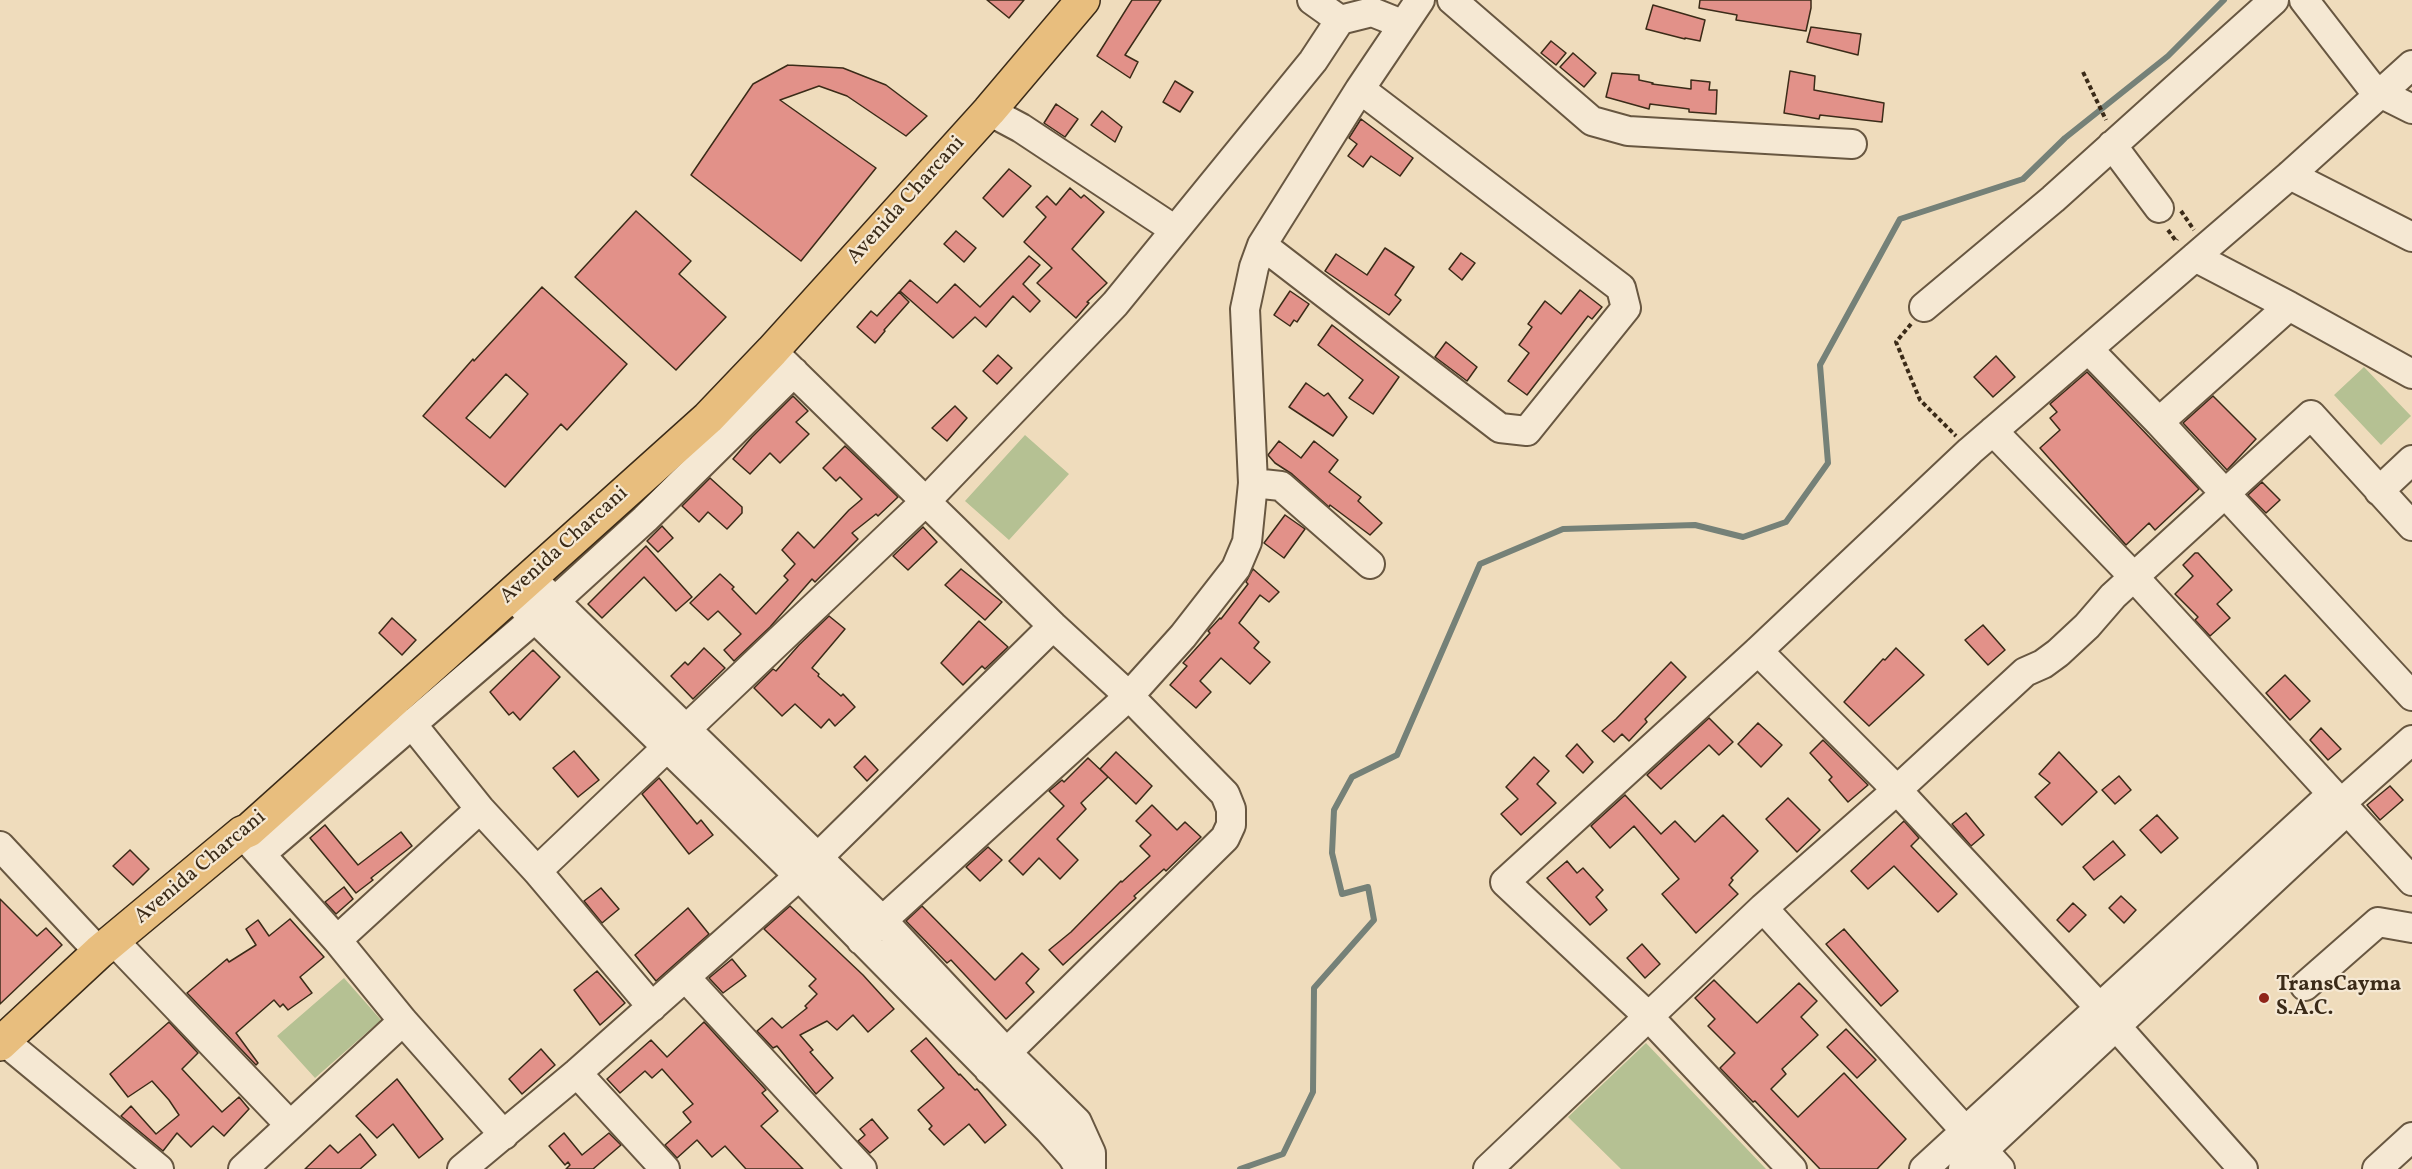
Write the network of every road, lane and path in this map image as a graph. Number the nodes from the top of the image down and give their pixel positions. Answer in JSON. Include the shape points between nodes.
{"nodes":[{"id":1,"x":1083,"y":0,"type":"edge"},
{"id":2,"x":1312,"y":0,"type":"edge"},
{"id":3,"x":1420,"y":0,"type":"edge"},
{"id":4,"x":1452,"y":0,"type":"edge"},
{"id":5,"x":2274,"y":0,"type":"edge"},
{"id":6,"x":2304,"y":0,"type":"edge"},
{"id":7,"x":1340,"y":20,"type":"junction"},
{"id":8,"x":1402,"y":24,"type":"junction"},
{"id":9,"x":2412,"y":65,"type":"edge"},
{"id":10,"x":2083,"y":72,"type":"dead end"},
{"id":11,"x":1360,"y":89,"type":"junction"},
{"id":12,"x":2380,"y":93,"type":"junction"},
{"id":13,"x":2412,"y":109,"type":"edge"},
{"id":14,"x":989,"y":111,"type":"junction"},
{"id":15,"x":2109,"y":133,"type":"junction"},
{"id":16,"x":1852,"y":144,"type":"dead end"},
{"id":17,"x":2290,"y":175,"type":"junction"},
{"id":18,"x":2159,"y":208,"type":"dead end"},
{"id":19,"x":1175,"y":230,"type":"junction"},
{"id":20,"x":2412,"y":237,"type":"edge"},
{"id":21,"x":1262,"y":245,"type":"junction"},
{"id":22,"x":2195,"y":257,"type":"junction"},
{"id":23,"x":2289,"y":306,"type":"junction"},
{"id":24,"x":1924,"y":307,"type":"joint"},
{"id":25,"x":2089,"y":350,"type":"junction"},
{"id":26,"x":783,"y":362,"type":"junction"},
{"id":27,"x":2412,"y":374,"type":"edge"},
{"id":28,"x":2159,"y":422,"type":"junction"},
{"id":29,"x":1993,"y":430,"type":"junction"},
{"id":30,"x":1970,"y":451,"type":"junction"},
{"id":31,"x":2412,"y":460,"type":"edge"},
{"id":32,"x":1253,"y":483,"type":"junction"},
{"id":33,"x":2379,"y":491,"type":"junction"},
{"id":34,"x":2226,"y":494,"type":"junction"},
{"id":35,"x":927,"y":500,"type":"junction"},
{"id":36,"x":2412,"y":526,"type":"edge"},
{"id":37,"x":1370,"y":564,"type":"dead end"},
{"id":38,"x":2134,"y":577,"type":"junction"},
{"id":39,"x":520,"y":586,"type":"junction"},
{"id":40,"x":545,"y":609,"type":"junction"},
{"id":41,"x":1053,"y":626,"type":"junction"},
{"id":42,"x":1758,"y":651,"type":"junction"},
{"id":43,"x":1129,"y":696,"type":"junction"},
{"id":44,"x":2412,"y":696,"type":"edge"},
{"id":45,"x":411,"y":723,"type":"junction"},
{"id":46,"x":676,"y":738,"type":"junction"},
{"id":47,"x":2412,"y":740,"type":"edge"},
{"id":48,"x":1897,"y":790,"type":"junction"},
{"id":49,"x":2340,"y":804,"type":"junction"},
{"id":50,"x":480,"y":809,"type":"junction"},
{"id":51,"x":251,"y":843,"type":"junction"},
{"id":52,"x":0,"y":846,"type":"edge"},
{"id":53,"x":808,"y":867,"type":"junction"},
{"id":54,"x":537,"y":871,"type":"junction"},
{"id":55,"x":2412,"y":881,"type":"edge"},
{"id":56,"x":1763,"y":908,"type":"junction"},
{"id":57,"x":883,"y":921,"type":"junction"},
{"id":58,"x":2412,"y":928,"type":"edge"},
{"id":59,"x":337,"y":940,"type":"junction"},
{"id":60,"x":861,"y":940,"type":"junction"},
{"id":61,"x":106,"y":946,"type":"junction"},
{"id":62,"x":686,"y":978,"type":"junction"},
{"id":63,"x":2306,"y":986,"type":"dead end"},
{"id":64,"x":652,"y":1007,"type":"junction"},
{"id":65,"x":1649,"y":1017,"type":"junction"},
{"id":66,"x":2107,"y":1017,"type":"junction"},
{"id":67,"x":403,"y":1021,"type":"junction"},
{"id":68,"x":2,"y":1043,"type":"edge"},
{"id":69,"x":998,"y":1061,"type":"junction"},
{"id":70,"x":577,"y":1073,"type":"junction"},
{"id":71,"x":289,"y":1124,"type":"junction"},
{"id":72,"x":504,"y":1135,"type":"junction"},
{"id":73,"x":2412,"y":1137,"type":"edge"},
{"id":74,"x":1978,"y":1155,"type":"edge"},
{"id":75,"x":159,"y":1169,"type":"edge"},
{"id":76,"x":243,"y":1169,"type":"edge"},
{"id":77,"x":462,"y":1169,"type":"edge"},
{"id":78,"x":664,"y":1169,"type":"edge"},
{"id":79,"x":862,"y":1169,"type":"edge"},
{"id":80,"x":1080,"y":1169,"type":"edge"},
{"id":81,"x":1091,"y":1169,"type":"edge"},
{"id":82,"x":1488,"y":1169,"type":"edge"},
{"id":83,"x":1792,"y":1169,"type":"edge"},
{"id":84,"x":1924,"y":1169,"type":"edge"},
{"id":85,"x":2243,"y":1169,"type":"edge"},
{"id":86,"x":2377,"y":1169,"type":"edge"}],
"edges":[{"from":1,"to":14,"type":"main road","name":"Avenida Charcani"},
{"from":2,"to":7,"type":"street"},
{"from":3,"to":8,"type":"street"},
{"from":4,"to":16,"type":"street","via":[[1592,121],[1628,131]]},
{"from":5,"to":15,"type":"street"},
{"from":6,"to":12,"type":"street"},
{"from":7,"to":8,"type":"street","via":[[1372,12]]},
{"from":7,"to":19,"type":"street","via":[[1313,61]]},
{"from":8,"to":11,"type":"street"},
{"from":9,"to":12,"type":"street"},
{"from":10,"to":15,"type":"path"},
{"from":11,"to":21,"type":"street"},
{"from":11,"to":21,"type":"street","via":[[1621,288],[1626,308],[1527,431],[1500,428]]},
{"from":12,"to":13,"type":"street"},
{"from":12,"to":17,"type":"street"},
{"from":14,"to":19,"type":"street"},
{"from":14,"to":26,"type":"main road","name":"Avenida Charcani"},
{"from":15,"to":18,"type":"street"},
{"from":15,"to":24,"type":"street"},
{"from":17,"to":20,"type":"street"},
{"from":17,"to":22,"type":"street"},
{"from":19,"to":35,"type":"street","via":[[1115,304]]},
{"from":21,"to":32,"type":"street","via":[[1245,309]]},
{"from":22,"to":23,"type":"street"},
{"from":22,"to":25,"type":"street"},
{"from":23,"to":27,"type":"street"},
{"from":23,"to":28,"type":"street"},
{"from":24,"to":30,"type":"path","via":[[1896,342],[1920,400]]},
{"from":25,"to":28,"type":"street"},
{"from":25,"to":29,"type":"street"},
{"from":26,"to":35,"type":"street"},
{"from":26,"to":39,"type":"main road","name":"Avenida Charcani","via":[[708,418]]},
{"from":26,"to":40,"type":"street","via":[[645,519]]},
{"from":28,"to":34,"type":"street"},
{"from":29,"to":30,"type":"street"},
{"from":29,"to":38,"type":"street"},
{"from":30,"to":42,"type":"street"},
{"from":31,"to":33,"type":"street"},
{"from":32,"to":37,"type":"street","via":[[1281,486]]},
{"from":32,"to":43,"type":"street","via":[[1247,542],[1236,568]]},
{"from":33,"to":34,"type":"street","via":[[2310,415]]},
{"from":33,"to":36,"type":"street"},
{"from":34,"to":38,"type":"street"},
{"from":34,"to":44,"type":"street"},
{"from":35,"to":41,"type":"street"},
{"from":35,"to":46,"type":"street"},
{"from":38,"to":48,"type":"street","via":[[2058,653],[2025,672]]},
{"from":38,"to":49,"type":"street"},
{"from":39,"to":40,"type":"street"},
{"from":39,"to":51,"type":"main road","name":"Avenida Charcani","via":[[249,830]]},
{"from":40,"to":45,"type":"street"},
{"from":40,"to":46,"type":"street"},
{"from":41,"to":43,"type":"street"},
{"from":41,"to":53,"type":"street"},
{"from":42,"to":48,"type":"street"},
{"from":42,"to":65,"type":"street","via":[[1505,882]]},
{"from":43,"to":57,"type":"street"},
{"from":43,"to":69,"type":"street","via":[[1225,794],[1231,809],[1230,825],[1225,838]]},
{"from":45,"to":50,"type":"street"},
{"from":45,"to":51,"type":"street"},
{"from":46,"to":53,"type":"street"},
{"from":46,"to":54,"type":"street"},
{"from":47,"to":49,"type":"street"},
{"from":48,"to":56,"type":"street"},
{"from":48,"to":66,"type":"street"},
{"from":49,"to":55,"type":"street"},
{"from":49,"to":66,"type":"street","via":[[2321,804]]},
{"from":50,"to":54,"type":"street"},
{"from":50,"to":59,"type":"street"},
{"from":51,"to":59,"type":"street"},
{"from":51,"to":61,"type":"main road","name":"Avenida Charcani"},
{"from":52,"to":61,"type":"street"},
{"from":53,"to":57,"type":"street"},
{"from":53,"to":60,"type":"street"},
{"from":53,"to":62,"type":"street"},
{"from":54,"to":64,"type":"street"},
{"from":56,"to":65,"type":"street"},
{"from":56,"to":74,"type":"street"},
{"from":57,"to":60,"type":"street"},
{"from":57,"to":69,"type":"street"},
{"from":58,"to":63,"type":"street","via":[[2378,922]]},
{"from":59,"to":67,"type":"street"},
{"from":60,"to":69,"type":"street"},
{"from":61,"to":68,"type":"main road","name":"Avenida Charcani"},
{"from":61,"to":71,"type":"street"},
{"from":62,"to":64,"type":"street"},
{"from":62,"to":79,"type":"street"},
{"from":64,"to":70,"type":"street"},
{"from":65,"to":82,"type":"street"},
{"from":65,"to":83,"type":"street"},
{"from":66,"to":74,"type":"street"},
{"from":66,"to":85,"type":"street"},
{"from":67,"to":71,"type":"street"},
{"from":67,"to":72,"type":"street"},
{"from":68,"to":75,"type":"street"},
{"from":69,"to":80,"type":"street"},
{"from":69,"to":81,"type":"street","via":[[1077,1122],[1092,1153]]},
{"from":70,"to":72,"type":"street"},
{"from":70,"to":78,"type":"street"},
{"from":71,"to":76,"type":"street"},
{"from":72,"to":77,"type":"street"},
{"from":73,"to":86,"type":"street"},
{"from":74,"to":84,"type":"street"}]}
